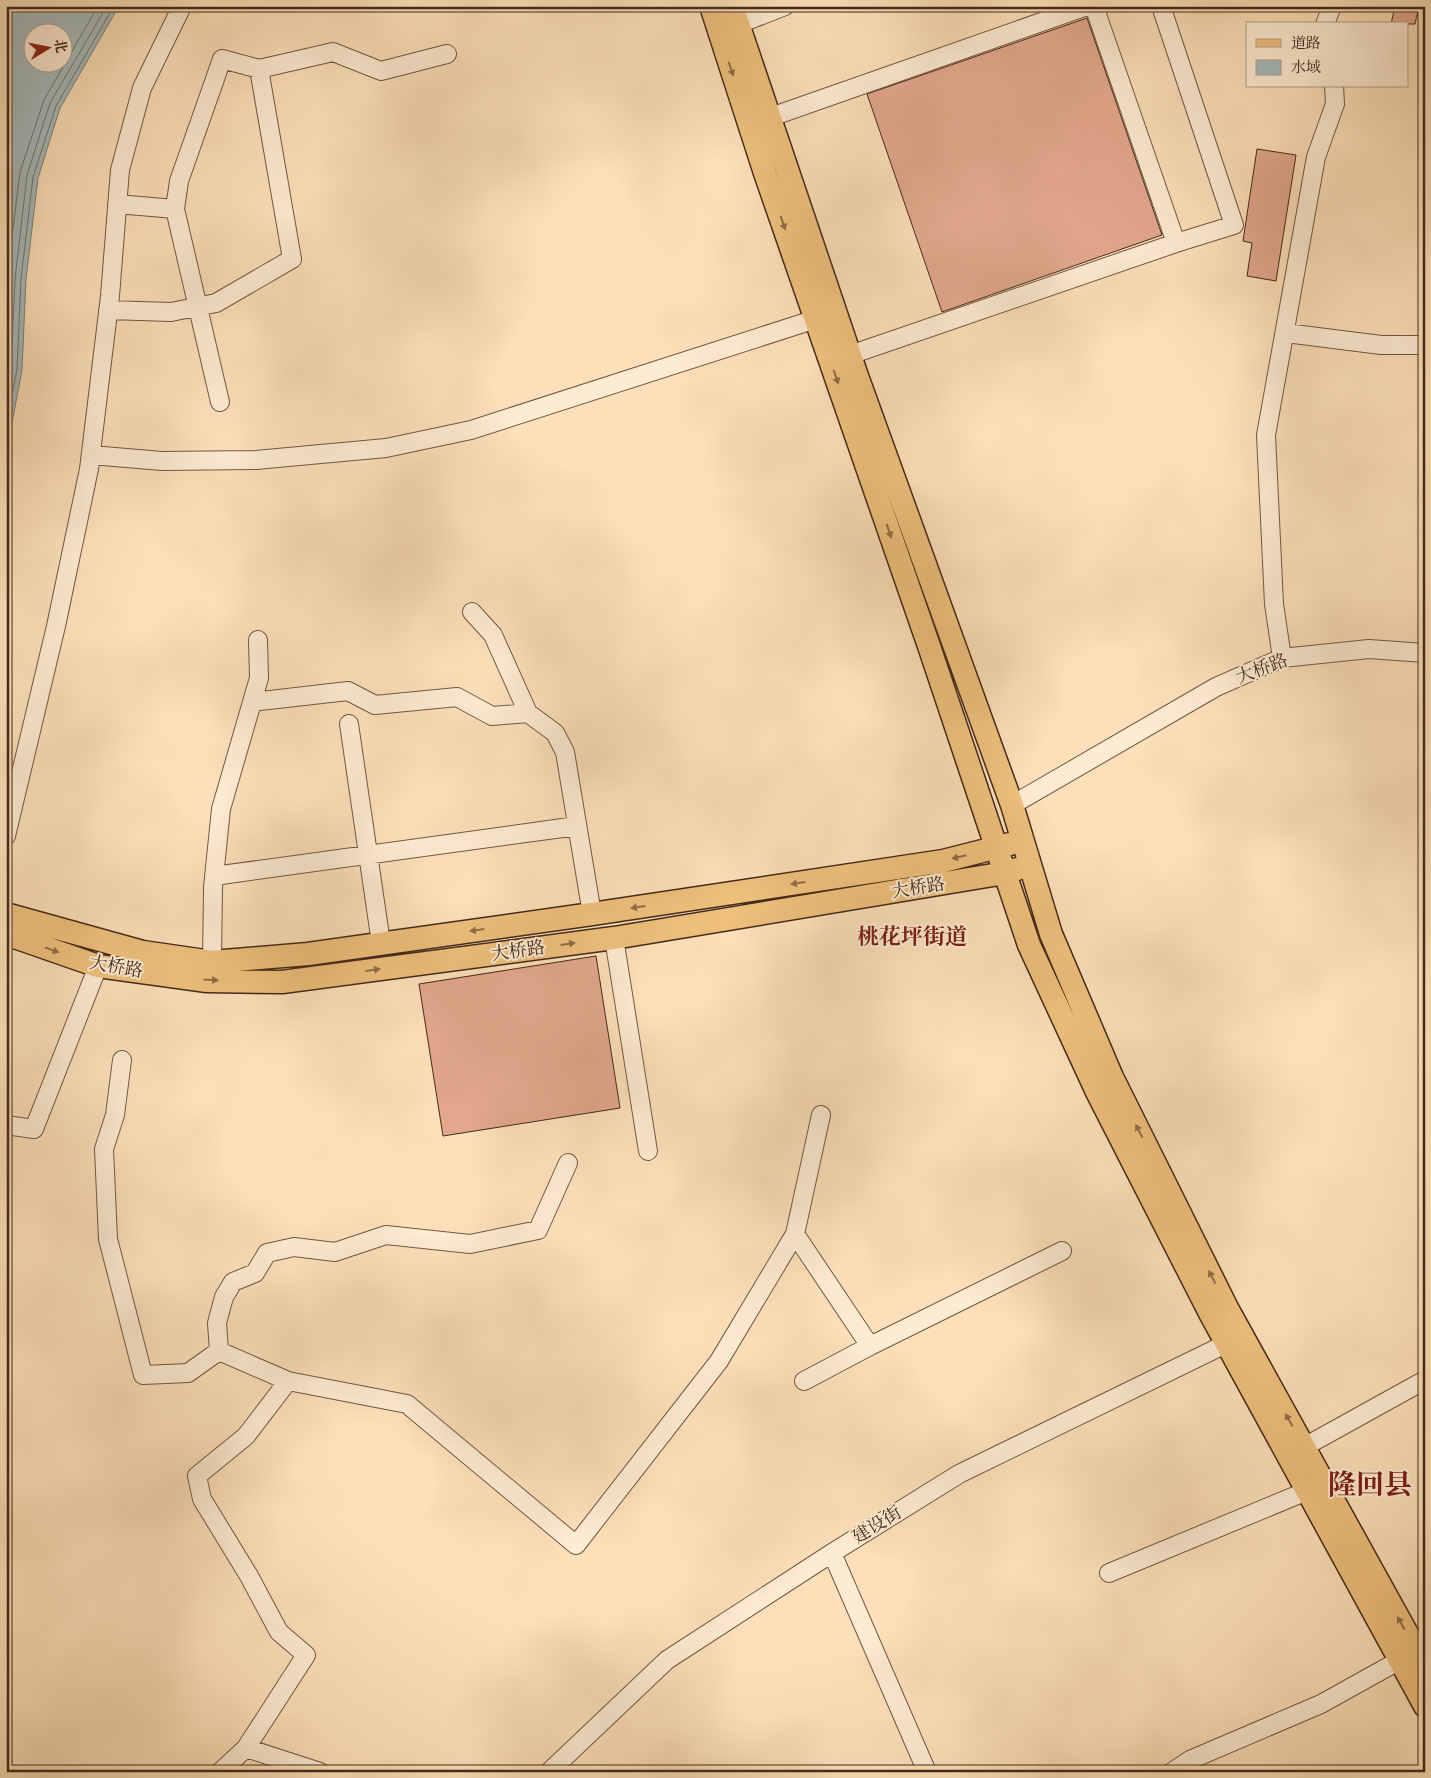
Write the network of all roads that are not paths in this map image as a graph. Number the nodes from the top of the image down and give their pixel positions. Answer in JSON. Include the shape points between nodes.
{"nodes":[{"id":1,"x":182,"y":6,"type":"edge"},
{"id":2,"x":711,"y":6,"type":"edge"},
{"id":3,"x":785,"y":6,"type":"edge"},
{"id":4,"x":1087,"y":6,"type":"edge"},
{"id":5,"x":1094,"y":6,"type":"edge"},
{"id":6,"x":1161,"y":6,"type":"edge"},
{"id":7,"x":1332,"y":6,"type":"edge"},
{"id":8,"x":729,"y":21,"type":"edge"},
{"id":9,"x":1326,"y":22,"type":"edge"},
{"id":10,"x":447,"y":54,"type":"dead end"},
{"id":11,"x":259,"y":68,"type":"junction"},
{"id":12,"x":1334,"y":88,"type":"edge"},
{"id":13,"x":768,"y":118,"type":"junction"},
{"id":14,"x":117,"y":204,"type":"junction"},
{"id":15,"x":175,"y":209,"type":"junction"},
{"id":16,"x":1176,"y":243,"type":"junction"},
{"id":17,"x":197,"y":307,"type":"junction"},
{"id":18,"x":108,"y":310,"type":"junction"},
{"id":19,"x":825,"y":314,"type":"junction"},
{"id":20,"x":1286,"y":333,"type":"junction"},
{"id":21,"x":1425,"y":345,"type":"edge"},
{"id":22,"x":850,"y":355,"type":"junction"},
{"id":23,"x":220,"y":402,"type":"dead end"},
{"id":24,"x":91,"y":455,"type":"junction"},
{"id":25,"x":472,"y":612,"type":"dead end"},
{"id":26,"x":258,"y":640,"type":"dead end"},
{"id":27,"x":1425,"y":653,"type":"edge"},
{"id":28,"x":1282,"y":658,"type":"junction"},
{"id":29,"x":252,"y":702,"type":"junction"},
{"id":30,"x":528,"y":713,"type":"junction"},
{"id":31,"x":349,"y":724,"type":"dead end"},
{"id":32,"x":1012,"y":805,"type":"junction"},
{"id":33,"x":578,"y":826,"type":"junction"},
{"id":34,"x":6,"y":836,"type":"edge"},
{"id":35,"x":1023,"y":840,"type":"junction"},
{"id":36,"x":996,"y":849,"type":"junction"},
{"id":37,"x":368,"y":854,"type":"junction"},
{"id":38,"x":1030,"y":864,"type":"junction"},
{"id":39,"x":1005,"y":873,"type":"junction"},
{"id":40,"x":214,"y":876,"type":"junction"},
{"id":41,"x":6,"y":914,"type":"edge"},
{"id":42,"x":592,"y":914,"type":"junction"},
{"id":43,"x":6,"y":934,"type":"edge"},
{"id":44,"x":614,"y":938,"type":"junction"},
{"id":45,"x":381,"y":943,"type":"junction"},
{"id":46,"x":212,"y":962,"type":"junction"},
{"id":47,"x":98,"y":966,"type":"junction"},
{"id":48,"x":122,"y":1060,"type":"dead end"},
{"id":49,"x":821,"y":1115,"type":"dead end"},
{"id":50,"x":6,"y":1125,"type":"edge"},
{"id":51,"x":648,"y":1151,"type":"dead end"},
{"id":52,"x":568,"y":1164,"type":"dead end"},
{"id":53,"x":794,"y":1234,"type":"junction"},
{"id":54,"x":1062,"y":1252,"type":"dead end"},
{"id":55,"x":1235,"y":1340,"type":"junction"},
{"id":56,"x":870,"y":1346,"type":"junction"},
{"id":57,"x":219,"y":1351,"type":"junction"},
{"id":58,"x":1425,"y":1380,"type":"edge"},
{"id":59,"x":288,"y":1381,"type":"junction"},
{"id":60,"x":804,"y":1382,"type":"dead end"},
{"id":61,"x":1304,"y":1448,"type":"junction"},
{"id":62,"x":1307,"y":1491,"type":"junction"},
{"id":63,"x":832,"y":1552,"type":"junction"},
{"id":64,"x":1109,"y":1573,"type":"dead end"},
{"id":65,"x":1414,"y":1659,"type":"edge"},
{"id":66,"x":1425,"y":1706,"type":"edge"},
{"id":67,"x":246,"y":1748,"type":"junction"},
{"id":68,"x":220,"y":1772,"type":"edge"},
{"id":69,"x":320,"y":1772,"type":"edge"},
{"id":70,"x":549,"y":1772,"type":"edge"},
{"id":71,"x":928,"y":1772,"type":"edge"},
{"id":72,"x":1172,"y":1772,"type":"edge"}],
"edges":[{"from":1,"to":14,"type":"street","via":[[142,88],[120,170]]},
{"from":2,"to":8,"type":"main road"},
{"from":3,"to":8,"type":"street"},
{"from":4,"to":13,"type":"street"},
{"from":5,"to":16,"type":"street"},
{"from":6,"to":16,"type":"street","via":[[1234,225]]},
{"from":7,"to":9,"type":"street"},
{"from":8,"to":13,"type":"main road"},
{"from":8,"to":19,"type":"main road","one_way":true},
{"from":10,"to":11,"type":"street","via":[[381,71],[333,52]]},
{"from":11,"to":15,"type":"street","via":[[222,59],[180,181]]},
{"from":11,"to":17,"type":"street","via":[[292,259],[216,303]]},
{"from":12,"to":20,"type":"street","via":[[1335,104],[1316,157]]},
{"from":13,"to":19,"type":"main road"},
{"from":14,"to":15,"type":"street"},
{"from":14,"to":18,"type":"street"},
{"from":15,"to":17,"type":"street"},
{"from":16,"to":22,"type":"street"},
{"from":17,"to":18,"type":"street","via":[[171,312]]},
{"from":17,"to":23,"type":"street"},
{"from":18,"to":24,"type":"street"},
{"from":19,"to":22,"type":"main road"},
{"from":19,"to":24,"type":"street","via":[[471,430],[386,448],[256,460],[162,462]]},
{"from":19,"to":36,"type":"main road","one_way":true},
{"from":20,"to":21,"type":"street","via":[[1381,345]]},
{"from":20,"to":28,"type":"street","via":[[1266,435],[1274,604]]},
{"from":22,"to":32,"type":"main road"},
{"from":24,"to":34,"type":"street","via":[[56,626]]},
{"from":25,"to":30,"type":"street","via":[[493,635]]},
{"from":26,"to":29,"type":"street","via":[[258,678]]},
{"from":27,"to":28,"type":"street","name":"大桥路","via":[[1369,649]]},
{"from":28,"to":32,"type":"street","name":"大桥路","via":[[1216,687]]},
{"from":29,"to":30,"type":"street","via":[[348,691],[375,705],[457,697],[492,716]]},
{"from":29,"to":40,"type":"street","via":[[221,810]]},
{"from":30,"to":33,"type":"street","via":[[555,733],[565,752]]},
{"from":31,"to":37,"type":"street"},
{"from":32,"to":35,"type":"main road"},
{"from":33,"to":37,"type":"street"},
{"from":33,"to":42,"type":"street"},
{"from":35,"to":36,"type":"main road"},
{"from":35,"to":38,"type":"main road"},
{"from":36,"to":39,"type":"main road"},
{"from":36,"to":42,"type":"main road","one_way":true,"via":[[943,861]]},
{"from":37,"to":40,"type":"street"},
{"from":37,"to":45,"type":"street"},
{"from":38,"to":39,"type":"main road","name":"大桥路"},
{"from":55,"to":38,"type":"main road","one_way":true,"via":[[1112,1077],[1051,934]]},
{"from":39,"to":44,"type":"main road","name":"大桥路"},
{"from":39,"to":55,"type":"main road","via":[[1029,945],[1097,1092]]},
{"from":40,"to":46,"type":"street"},
{"from":41,"to":46,"type":"main road","via":[[143,952]]},
{"from":42,"to":45,"type":"main road","one_way":true},
{"from":43,"to":47,"type":"main road","name":"大桥路","one_way":true},
{"from":47,"to":44,"type":"main road","name":"大桥路","one_way":true,"via":[[207,981],[282,982]]},
{"from":44,"to":51,"type":"street"},
{"from":45,"to":46,"type":"main road","via":[[308,954]]},
{"from":47,"to":50,"type":"street","via":[[34,1129]]},
{"from":48,"to":57,"type":"street","via":[[115,1115],[104,1149],[108,1239],[144,1375],[188,1373]]},
{"from":49,"to":53,"type":"street"},
{"from":52,"to":57,"type":"street","via":[[538,1230],[470,1244],[386,1235],[335,1252],[294,1247],[267,1253],[255,1273],[233,1282],[224,1297],[217,1323]]},
{"from":53,"to":56,"type":"street"},
{"from":53,"to":59,"type":"street","via":[[719,1361],[576,1545],[407,1404]]},
{"from":54,"to":56,"type":"street"},
{"from":61,"to":55,"type":"main road","one_way":true},
{"from":55,"to":62,"type":"main road"},
{"from":55,"to":63,"type":"street","name":"建设街","via":[[959,1474]]},
{"from":56,"to":60,"type":"street"},
{"from":57,"to":59,"type":"street"},
{"from":58,"to":61,"type":"street"},
{"from":59,"to":67,"type":"street","via":[[246,1436],[196,1476],[202,1498],[278,1632],[306,1655]]},
{"from":65,"to":61,"type":"main road","one_way":true},
{"from":62,"to":64,"type":"street"},
{"from":62,"to":65,"type":"main road"},
{"from":63,"to":70,"type":"street","name":"建设街","via":[[667,1660]]},
{"from":63,"to":71,"type":"street"},
{"from":65,"to":66,"type":"main road"},
{"from":65,"to":72,"type":"street","via":[[1321,1704],[1190,1760]]},
{"from":67,"to":68,"type":"street"},
{"from":67,"to":69,"type":"street"}]}
